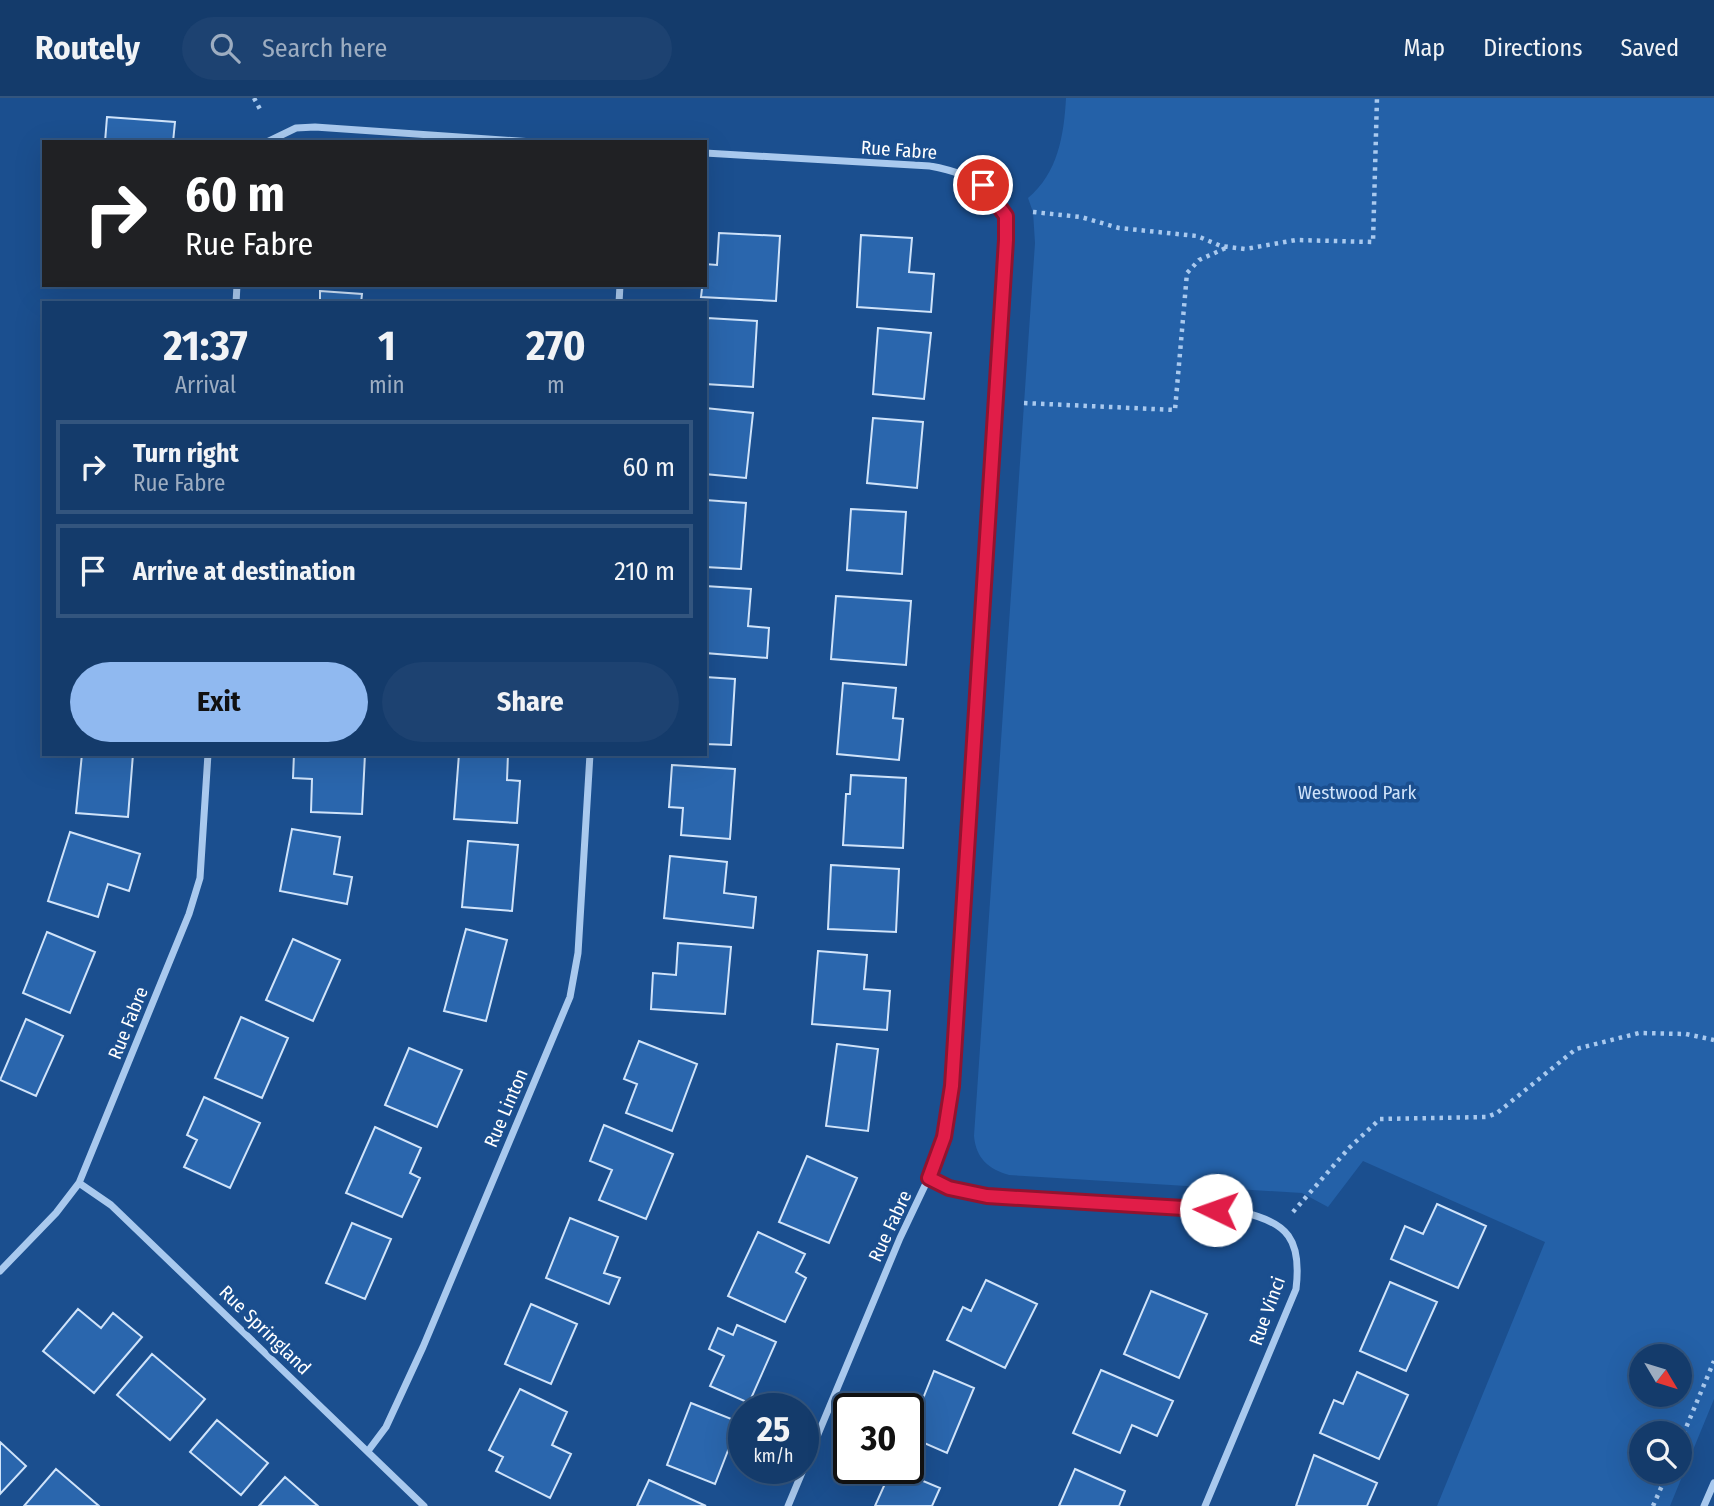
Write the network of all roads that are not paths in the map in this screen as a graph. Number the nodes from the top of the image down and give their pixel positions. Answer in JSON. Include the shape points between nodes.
{"nodes":[{"id":1,"x":271,"y":140,"type":"edge"},
{"id":2,"x":504,"y":140,"type":"edge"},
{"id":3,"x":707,"y":153,"type":"edge"},
{"id":4,"x":208,"y":756,"type":"edge"},
{"id":5,"x":590,"y":756,"type":"edge"},
{"id":6,"x":929,"y":1178,"type":"junction"},
{"id":7,"x":79,"y":1183,"type":"junction"},
{"id":8,"x":0,"y":1271,"type":"edge"},
{"id":9,"x":368,"y":1451,"type":"junction"},
{"id":10,"x":1714,"y":1483,"type":"edge"},
{"id":11,"x":424,"y":1506,"type":"edge"},
{"id":12,"x":788,"y":1506,"type":"edge"},
{"id":13,"x":1205,"y":1506,"type":"edge"},
{"id":14,"x":1704,"y":1506,"type":"edge"}],
"edges":[{"from":1,"to":2,"type":"street","via":[[296,128],[315,127]]},
{"from":3,"to":6,"type":"street","name":"Rue Fabre","via":[[958,171],[983,185],[1006,216],[952,1086],[944,1137]]},
{"from":4,"to":7,"type":"street","name":"Rue Fabre","via":[[196,895]]},
{"from":5,"to":9,"type":"street","name":"Rue Linton","via":[[578,953],[570,997],[424,1347],[386,1427]]},
{"from":6,"to":12,"type":"street","name":"Rue Fabre"},
{"from":6,"to":13,"type":"street","name":"Rue Vinci","via":[[949,1188],[987,1196],[1241,1212],[1281,1227],[1295,1247],[1296,1289]]},
{"from":7,"to":8,"type":"street","name":"Rue Fabre"},
{"from":7,"to":9,"type":"street","name":"Rue Springland","via":[[111,1205]]},
{"from":9,"to":11,"type":"street","name":"Rue Springland"},
{"from":10,"to":14,"type":"street"}]}
